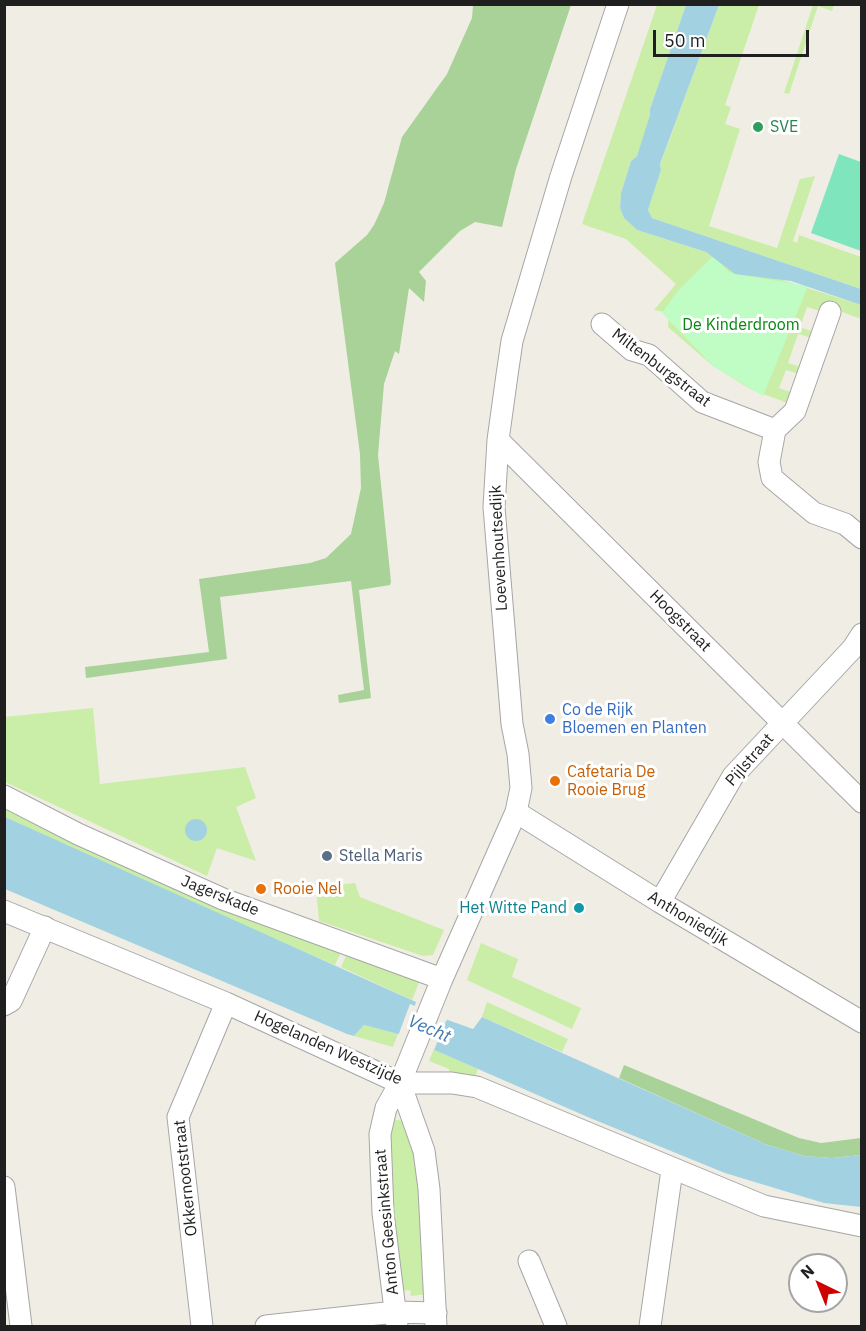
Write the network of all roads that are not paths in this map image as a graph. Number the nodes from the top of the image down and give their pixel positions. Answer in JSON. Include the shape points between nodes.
{"nodes":[{"id":1,"x":618,"y":4,"type":"edge"},
{"id":2,"x":830,"y":312,"type":"dead end"},
{"id":3,"x":602,"y":324,"type":"dead end"},
{"id":4,"x":775,"y":430,"type":"junction"},
{"id":5,"x":498,"y":440,"type":"junction"},
{"id":6,"x":861,"y":538,"type":"edge"},
{"id":7,"x":861,"y":634,"type":"edge"},
{"id":8,"x":783,"y":723,"type":"junction"},
{"id":9,"x":4,"y":796,"type":"edge"},
{"id":10,"x":861,"y":801,"type":"edge"},
{"id":11,"x":516,"y":812,"type":"junction"},
{"id":12,"x":660,"y":902,"type":"junction"},
{"id":13,"x":4,"y":911,"type":"edge"},
{"id":14,"x":45,"y":927,"type":"junction"},
{"id":15,"x":442,"y":979,"type":"junction"},
{"id":16,"x":226,"y":1003,"type":"junction"},
{"id":17,"x":4,"y":1005,"type":"edge"},
{"id":18,"x":861,"y":1022,"type":"edge"},
{"id":19,"x":400,"y":1083,"type":"junction"},
{"id":20,"x":672,"y":1170,"type":"junction"},
{"id":21,"x":4,"y":1187,"type":"edge"},
{"id":22,"x":861,"y":1226,"type":"edge"},
{"id":23,"x":529,"y":1261,"type":"dead end"},
{"id":24,"x":396,"y":1319,"type":"edge"},
{"id":25,"x":436,"y":1320,"type":"edge"},
{"id":26,"x":21,"y":1326,"type":"edge"},
{"id":27,"x":202,"y":1326,"type":"edge"},
{"id":28,"x":266,"y":1326,"type":"edge"},
{"id":29,"x":556,"y":1326,"type":"edge"},
{"id":30,"x":650,"y":1326,"type":"edge"}],
"edges":[{"from":1,"to":5,"type":"street","name":"Loevenhoutsedijk","via":[[572,141],[513,341]]},
{"from":2,"to":4,"type":"street","via":[[795,411]]},
{"from":3,"to":4,"type":"street","name":"Miltenburgstraat","via":[[632,350],[649,355],[702,402]]},
{"from":4,"to":6,"type":"street","via":[[769,462],[772,478],[814,513],[845,524]]},
{"from":5,"to":8,"type":"street","name":"Hoogstraat"},
{"from":5,"to":11,"type":"street","name":"Loevenhoutsedijk","via":[[494,507],[521,788]]},
{"from":7,"to":8,"type":"street","name":"Pijlstraat","via":[[853,648]]},
{"from":8,"to":10,"type":"street","name":"Hoogstraat"},
{"from":8,"to":12,"type":"street","name":"Pijlstraat","via":[[733,776]]},
{"from":9,"to":15,"type":"street","name":"Jagerskade","via":[[88,839],[223,898]]},
{"from":11,"to":12,"type":"street","name":"Anthoniedijk"},
{"from":11,"to":15,"type":"street","name":"Loevenhoutsedijk"},
{"from":12,"to":18,"type":"street","name":"Anthoniedijk"},
{"from":13,"to":14,"type":"street","name":"Hogelanden Westzijde"},
{"from":14,"to":16,"type":"street","name":"Hogelanden Westzijde"},
{"from":14,"to":17,"type":"street","via":[[11,1001]]},
{"from":15,"to":19,"type":"street","name":"Loevenhoutsedijk"},
{"from":16,"to":19,"type":"street","name":"Hogelanden Westzijde"},
{"from":16,"to":27,"type":"street","name":"Okkernootstraat","via":[[178,1117]]},
{"from":19,"to":20,"type":"street","name":"Hogelanden Westzijde","via":[[477,1087]]},
{"from":19,"to":24,"type":"street","name":"Anton Geesinkstraat","via":[[386,1108],[380,1134],[383,1213]]},
{"from":19,"to":25,"type":"street","name":"Anton Geesinkstraat","via":[[424,1151]]},
{"from":20,"to":22,"type":"street","name":"Hogelanden Westzijde","via":[[764,1206]]},
{"from":20,"to":30,"type":"street"},
{"from":21,"to":26,"type":"street"},
{"from":23,"to":29,"type":"street"},
{"from":24,"to":25,"type":"street","name":"Anton Geesinkstraat"},
{"from":24,"to":28,"type":"street"}]}
